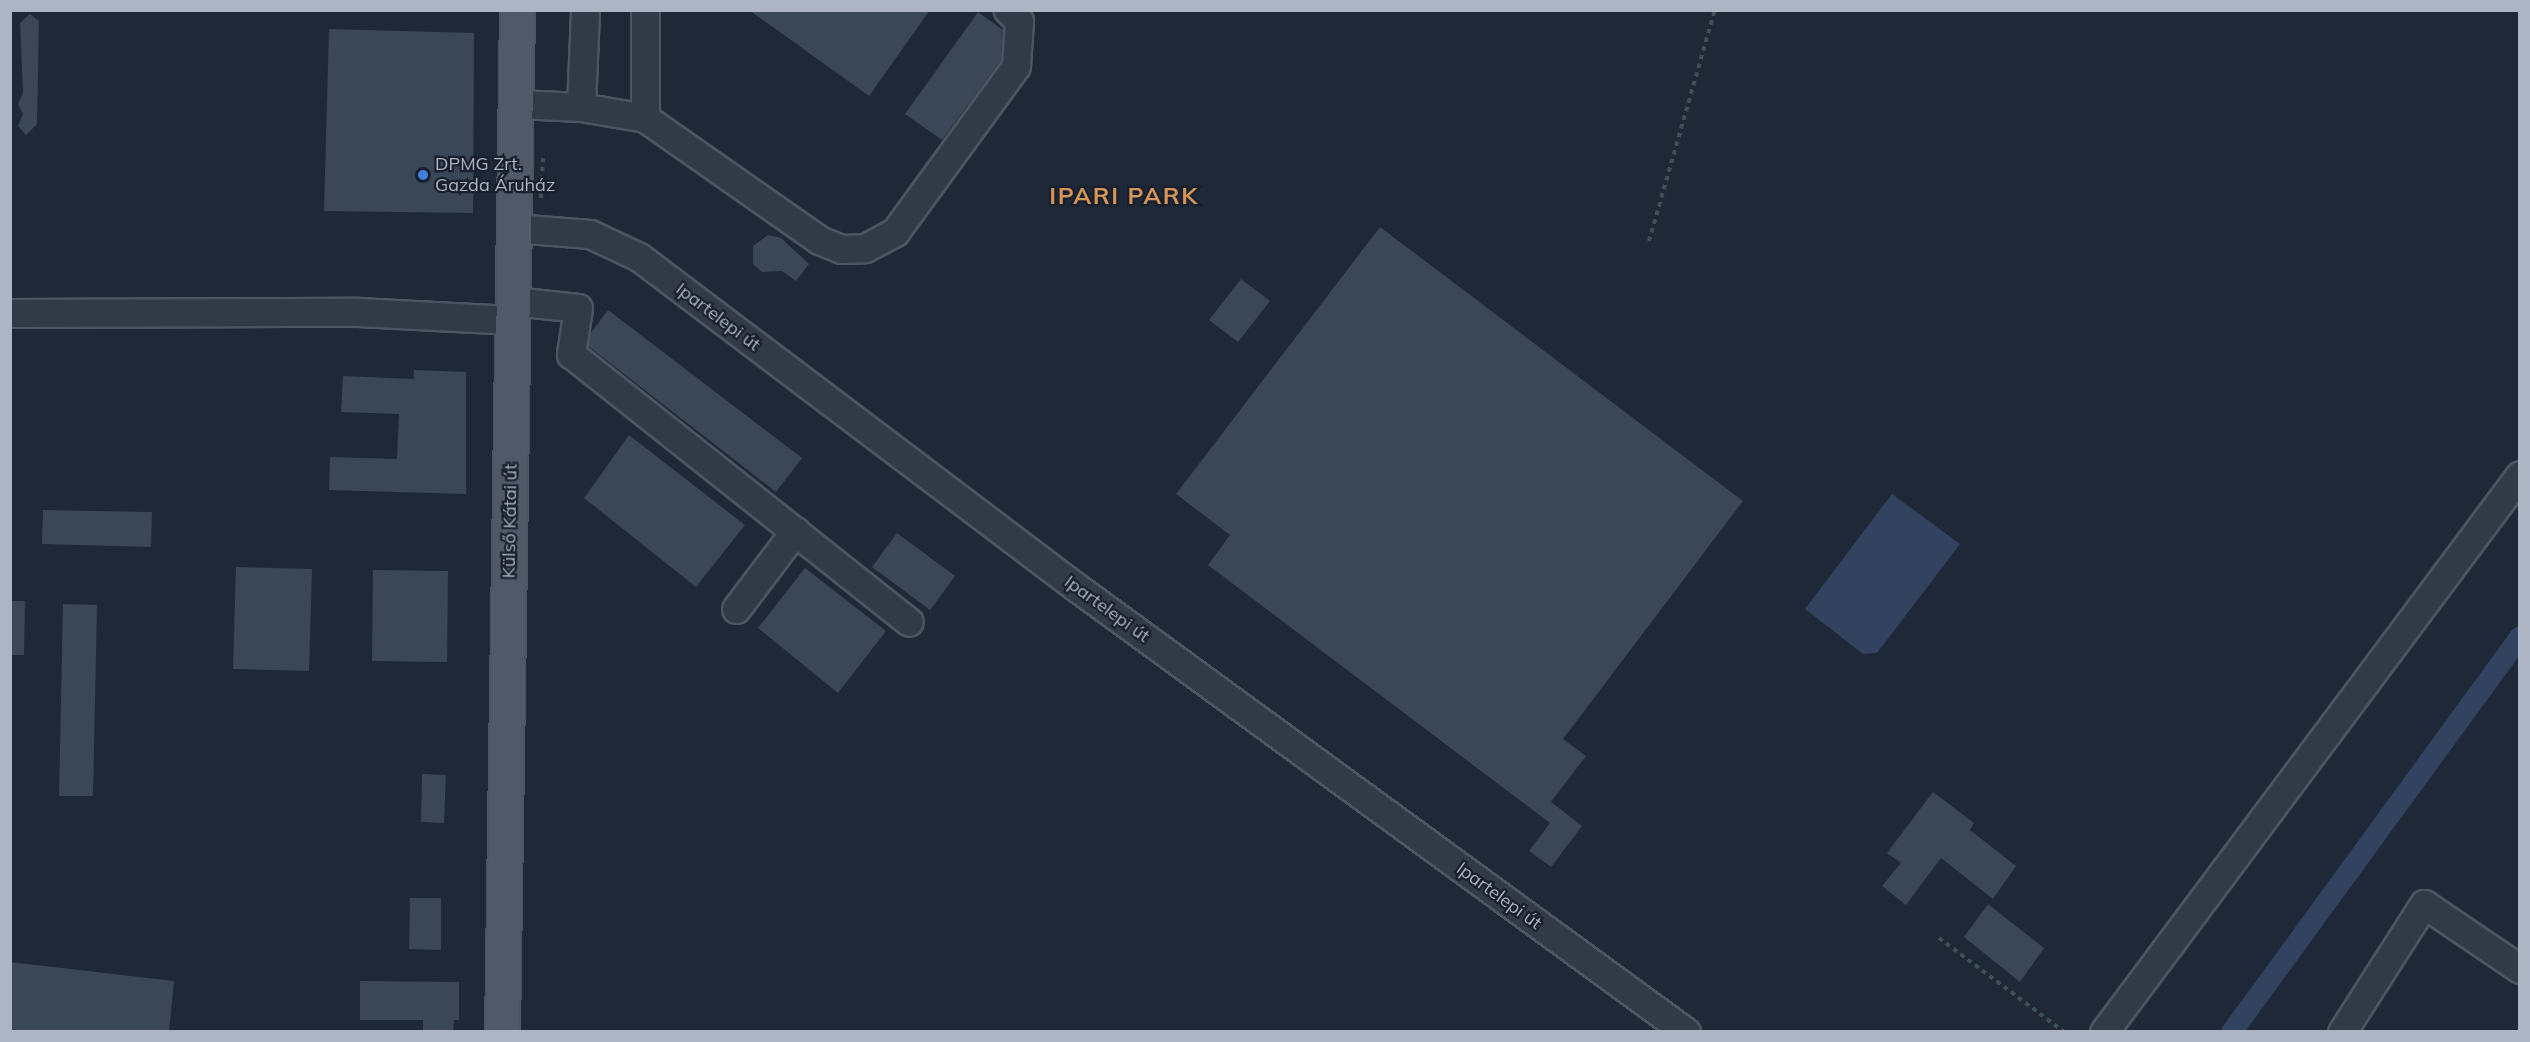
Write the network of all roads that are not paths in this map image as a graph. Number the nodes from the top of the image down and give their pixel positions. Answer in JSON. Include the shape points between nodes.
{"nodes":[{"id":1,"x":518,"y":10,"type":"edge"},
{"id":2,"x":585,"y":10,"type":"edge"},
{"id":3,"x":645,"y":10,"type":"edge"},
{"id":4,"x":1008,"y":10,"type":"edge"},
{"id":5,"x":517,"y":104,"type":"junction"},
{"id":6,"x":581,"y":107,"type":"junction"},
{"id":7,"x":645,"y":118,"type":"junction"},
{"id":8,"x":514,"y":228,"type":"junction"},
{"id":9,"x":513,"y":310,"type":"junction"},
{"id":10,"x":10,"y":313,"type":"edge"},
{"id":11,"x":2520,"y":475,"type":"edge"},
{"id":12,"x":795,"y":531,"type":"junction"},
{"id":13,"x":736,"y":609,"type":"dead end"},
{"id":14,"x":909,"y":622,"type":"dead end"},
{"id":15,"x":2520,"y":969,"type":"edge"},
{"id":16,"x":502,"y":1032,"type":"edge"},
{"id":17,"x":1686,"y":1032,"type":"edge"},
{"id":18,"x":2104,"y":1032,"type":"edge"},
{"id":19,"x":2342,"y":1032,"type":"edge"}],
"edges":[{"from":1,"to":5,"type":"main road","name":"Külső Kátai út"},
{"from":2,"to":6,"type":"street"},
{"from":3,"to":7,"type":"street"},
{"from":4,"to":7,"type":"street","via":[[1018,21],[1016,66],[895,232],[866,248],[842,249],[819,240]]},
{"from":5,"to":6,"type":"street"},
{"from":5,"to":8,"type":"main road","name":"Külső Kátai út"},
{"from":6,"to":7,"type":"street"},
{"from":8,"to":9,"type":"main road","name":"Külső Kátai út"},
{"from":8,"to":17,"type":"street","name":"Ipartelepi út","via":[[590,234],[639,257],[1076,587]]},
{"from":9,"to":10,"type":"street"},
{"from":9,"to":12,"type":"street","via":[[579,308],[571,354]]},
{"from":9,"to":16,"type":"main road","name":"Külső Kátai út"},
{"from":11,"to":18,"type":"street"},
{"from":12,"to":13,"type":"street"},
{"from":12,"to":14,"type":"street"},
{"from":15,"to":19,"type":"street","via":[[2424,904]]}]}
